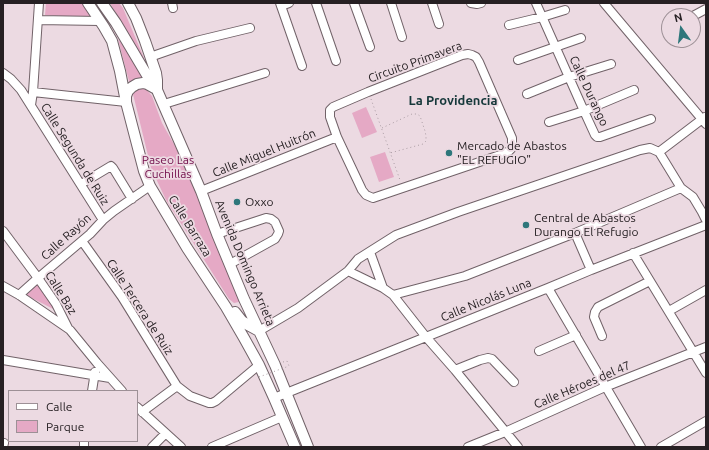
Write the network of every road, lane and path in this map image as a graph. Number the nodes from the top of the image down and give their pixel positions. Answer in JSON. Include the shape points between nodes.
{"nodes":[{"id":1,"x":39,"y":3,"type":"edge"},
{"id":2,"x":88,"y":3,"type":"edge"},
{"id":3,"x":128,"y":3,"type":"edge"},
{"id":4,"x":316,"y":3,"type":"edge"},
{"id":5,"x":354,"y":3,"type":"edge"},
{"id":6,"x":391,"y":3,"type":"edge"},
{"id":7,"x":432,"y":3,"type":"edge"},
{"id":8,"x":471,"y":3,"type":"edge"},
{"id":9,"x":481,"y":3,"type":"edge"},
{"id":10,"x":536,"y":3,"type":"edge"},
{"id":11,"x":604,"y":3,"type":"edge"},
{"id":12,"x":104,"y":4,"type":"edge"},
{"id":13,"x":283,"y":4,"type":"edge"},
{"id":14,"x":565,"y":10,"type":"dead end"},
{"id":15,"x":542,"y":17,"type":"junction"},
{"id":16,"x":38,"y":20,"type":"junction"},
{"id":17,"x":100,"y":21,"type":"junction"},
{"id":18,"x":439,"y":24,"type":"dead end"},
{"id":19,"x":509,"y":25,"type":"dead end"},
{"id":20,"x":250,"y":28,"type":"dead end"},
{"id":21,"x":402,"y":37,"type":"dead end"},
{"id":22,"x":581,"y":38,"type":"dead end"},
{"id":23,"x":112,"y":41,"type":"junction"},
{"id":24,"x":370,"y":47,"type":"dead end"},
{"id":25,"x":555,"y":47,"type":"junction"},
{"id":26,"x":150,"y":57,"type":"junction"},
{"id":27,"x":518,"y":60,"type":"dead end"},
{"id":28,"x":336,"y":61,"type":"dead end"},
{"id":29,"x":611,"y":64,"type":"dead end"},
{"id":30,"x":302,"y":66,"type":"dead end"},
{"id":31,"x":3,"y":73,"type":"edge"},
{"id":32,"x":265,"y":73,"type":"dead end"},
{"id":33,"x":569,"y":77,"type":"junction"},
{"id":34,"x":157,"y":90,"type":"junction"},
{"id":35,"x":634,"y":90,"type":"dead end"},
{"id":36,"x":33,"y":92,"type":"junction"},
{"id":37,"x":368,"y":92,"type":"junction"},
{"id":38,"x":527,"y":94,"type":"dead end"},
{"id":39,"x":126,"y":102,"type":"junction"},
{"id":40,"x":164,"y":104,"type":"junction"},
{"id":41,"x":31,"y":105,"type":"junction"},
{"id":42,"x":584,"y":111,"type":"junction"},
{"id":43,"x":651,"y":120,"type":"dead end"},
{"id":44,"x":705,"y":120,"type":"edge"},
{"id":45,"x":549,"y":122,"type":"dead end"},
{"id":46,"x":382,"y":128,"type":"junction"},
{"id":47,"x":337,"y":137,"type":"junction"},
{"id":48,"x":659,"y":152,"type":"junction"},
{"id":49,"x":390,"y":153,"type":"junction"},
{"id":50,"x":86,"y":181,"type":"dead end"},
{"id":51,"x":150,"y":186,"type":"junction"},
{"id":52,"x":403,"y":188,"type":"junction"},
{"id":53,"x":681,"y":188,"type":"junction"},
{"id":54,"x":201,"y":191,"type":"junction"},
{"id":55,"x":132,"y":199,"type":"junction"},
{"id":56,"x":103,"y":220,"type":"junction"},
{"id":57,"x":706,"y":220,"type":"edge"},
{"id":58,"x":706,"y":225,"type":"edge"},
{"id":59,"x":3,"y":231,"type":"edge"},
{"id":60,"x":575,"y":233,"type":"junction"},
{"id":61,"x":217,"y":234,"type":"junction"},
{"id":62,"x":82,"y":241,"type":"junction"},
{"id":63,"x":370,"y":252,"type":"junction"},
{"id":64,"x":633,"y":253,"type":"junction"},
{"id":65,"x":230,"y":264,"type":"junction"},
{"id":66,"x":591,"y":270,"type":"junction"},
{"id":67,"x":348,"y":271,"type":"junction"},
{"id":68,"x":38,"y":278,"type":"junction"},
{"id":69,"x":650,"y":281,"type":"junction"},
{"id":70,"x":3,"y":286,"type":"edge"},
{"id":71,"x":383,"y":288,"type":"junction"},
{"id":72,"x":548,"y":288,"type":"junction"},
{"id":73,"x":706,"y":290,"type":"edge"},
{"id":74,"x":20,"y":295,"type":"junction"},
{"id":75,"x":393,"y":295,"type":"junction"},
{"id":76,"x":244,"y":299,"type":"junction"},
{"id":77,"x":229,"y":308,"type":"junction"},
{"id":78,"x":668,"y":311,"type":"junction"},
{"id":79,"x":70,"y":330,"type":"junction"},
{"id":80,"x":259,"y":331,"type":"junction"},
{"id":81,"x":576,"y":335,"type":"junction"},
{"id":82,"x":602,"y":336,"type":"dead end"},
{"id":83,"x":426,"y":337,"type":"junction"},
{"id":84,"x":706,"y":346,"type":"edge"},
{"id":85,"x":539,"y":350,"type":"dead end"},
{"id":86,"x":693,"y":352,"type":"junction"},
{"id":87,"x":3,"y":360,"type":"edge"},
{"id":88,"x":287,"y":361,"type":"dead end"},
{"id":89,"x":97,"y":363,"type":"junction"},
{"id":90,"x":259,"y":365,"type":"junction"},
{"id":91,"x":454,"y":370,"type":"junction"},
{"id":92,"x":706,"y":373,"type":"edge"},
{"id":93,"x":95,"y":376,"type":"junction"},
{"id":94,"x":110,"y":378,"type":"junction"},
{"id":95,"x":259,"y":378,"type":"dead end"},
{"id":96,"x":514,"y":382,"type":"dead end"},
{"id":97,"x":178,"y":386,"type":"junction"},
{"id":98,"x":605,"y":387,"type":"junction"},
{"id":99,"x":92,"y":390,"type":"edge"},
{"id":100,"x":121,"y":390,"type":"edge"},
{"id":101,"x":286,"y":394,"type":"junction"},
{"id":102,"x":274,"y":398,"type":"junction"},
{"id":103,"x":139,"y":410,"type":"edge"},
{"id":104,"x":282,"y":417,"type":"junction"},
{"id":105,"x":706,"y":421,"type":"edge"},
{"id":106,"x":505,"y":432,"type":"junction"},
{"id":107,"x":166,"y":434,"type":"junction"},
{"id":108,"x":152,"y":447,"type":"edge"},
{"id":109,"x":181,"y":447,"type":"edge"},
{"id":110,"x":212,"y":447,"type":"edge"},
{"id":111,"x":295,"y":447,"type":"edge"},
{"id":112,"x":308,"y":447,"type":"edge"},
{"id":113,"x":468,"y":447,"type":"edge"},
{"id":114,"x":518,"y":447,"type":"edge"},
{"id":115,"x":641,"y":447,"type":"edge"},
{"id":116,"x":661,"y":447,"type":"edge"}],
"edges":[{"from":1,"to":16,"type":"street","name":"Calle Segunda de Ruiz"},
{"from":2,"to":17,"type":"main road","name":"Calle Barraza"},
{"from":3,"to":26,"type":"main road"},
{"from":4,"to":28,"type":"street"},
{"from":5,"to":24,"type":"street"},
{"from":6,"to":21,"type":"street"},
{"from":7,"to":18,"type":"street"},
{"from":8,"to":9,"type":"street"},
{"from":10,"to":15,"type":"street","name":"Calle Durango"},
{"from":11,"to":44,"type":"street"},
{"from":12,"to":23,"type":"main road"},
{"from":12,"to":34,"type":"main road"},
{"from":13,"to":30,"type":"street"},
{"from":14,"to":15,"type":"street"},
{"from":15,"to":19,"type":"street"},
{"from":15,"to":25,"type":"street","name":"Calle Durango"},
{"from":16,"to":17,"type":"street"},
{"from":16,"to":36,"type":"street","name":"Calle Segunda de Ruiz"},
{"from":17,"to":23,"type":"main road","name":"Calle Barraza"},
{"from":20,"to":26,"type":"street","via":[[196,41]]},
{"from":22,"to":25,"type":"street"},
{"from":23,"to":39,"type":"main road","name":"Calle Barraza"},
{"from":25,"to":27,"type":"street"},
{"from":25,"to":33,"type":"street","name":"Calle Durango"},
{"from":26,"to":34,"type":"main road","via":[[156,73]]},
{"from":29,"to":33,"type":"street"},
{"from":31,"to":41,"type":"street","via":[[21,90]]},
{"from":32,"to":40,"type":"street"},
{"from":33,"to":38,"type":"street"},
{"from":33,"to":42,"type":"street","name":"Calle Durango"},
{"from":34,"to":39,"type":"main road","via":[[147,84],[137,84],[128,91]]},
{"from":34,"to":40,"type":"main road","name":"Avenida Domingo Arrieta"},
{"from":35,"to":42,"type":"street"},
{"from":36,"to":39,"type":"street"},
{"from":36,"to":41,"type":"street","name":"Calle Segunda de Ruiz"},
{"from":37,"to":46,"type":"path"},
{"from":37,"to":47,"type":"street","name":"Circuito Primavera","via":[[330,110]]},
{"from":37,"to":52,"type":"street","name":"Circuito Primavera","via":[[462,55],[472,55],[479,62],[512,138],[512,148],[509,152]]},
{"from":39,"to":51,"type":"main road","name":"Calle Barraza"},
{"from":40,"to":54,"type":"main road","name":"Avenida Domingo Arrieta"},
{"from":41,"to":56,"type":"street","name":"Calle Segunda de Ruiz"},
{"from":42,"to":43,"type":"street","name":"Calle Durango","via":[[597,137]]},
{"from":42,"to":45,"type":"street"},
{"from":44,"to":48,"type":"street"},
{"from":46,"to":49,"type":"path"},
{"from":46,"to":49,"type":"path","via":[[417,114],[425,131],[426,141],[423,144]]},
{"from":47,"to":52,"type":"street","name":"Circuito Primavera","via":[[366,195],[373,198]]},
{"from":47,"to":54,"type":"street","name":"Calle Miguel Huitrón"},
{"from":48,"to":53,"type":"street"},
{"from":48,"to":63,"type":"street","via":[[650,148],[640,150],[458,212],[396,235]]},
{"from":49,"to":52,"type":"path"},
{"from":50,"to":55,"type":"street","via":[[111,166]]},
{"from":51,"to":55,"type":"street","name":"Calle Rayón"},
{"from":51,"to":77,"type":"main road","name":"Calle Barraza","via":[[187,248]]},
{"from":53,"to":57,"type":"street","via":[[693,197]]},
{"from":53,"to":60,"type":"street"},
{"from":54,"to":61,"type":"main road","name":"Avenida Domingo Arrieta"},
{"from":55,"to":56,"type":"street","name":"Calle Rayón"},
{"from":56,"to":62,"type":"street","name":"Calle Rayón"},
{"from":58,"to":64,"type":"street","name":"Calle Nicolás Luna"},
{"from":59,"to":68,"type":"street","name":"Calle Baz"},
{"from":60,"to":66,"type":"street"},
{"from":60,"to":75,"type":"street","via":[[465,276]]},
{"from":61,"to":65,"type":"main road","name":"Avenida Domingo Arrieta"},
{"from":61,"to":65,"type":"street","via":[[266,218],[275,222],[279,231],[275,239]]},
{"from":62,"to":68,"type":"street","name":"Calle Rayón"},
{"from":62,"to":97,"type":"street","name":"Calle Tercera de Ruiz","via":[[122,297]]},
{"from":63,"to":67,"type":"street","via":[[358,259]]},
{"from":63,"to":71,"type":"street"},
{"from":64,"to":66,"type":"street","name":"Calle Nicolás Luna"},
{"from":64,"to":69,"type":"street"},
{"from":65,"to":76,"type":"main road","name":"Avenida Domingo Arrieta"},
{"from":66,"to":72,"type":"street","name":"Calle Nicolás Luna"},
{"from":67,"to":71,"type":"street"},
{"from":67,"to":80,"type":"street","via":[[298,308]]},
{"from":68,"to":74,"type":"street","name":"Calle Rayón"},
{"from":68,"to":79,"type":"street","name":"Calle Baz"},
{"from":69,"to":78,"type":"street"},
{"from":69,"to":82,"type":"street","via":[[598,307],[594,317]]},
{"from":70,"to":74,"type":"street"},
{"from":71,"to":75,"type":"street"},
{"from":72,"to":81,"type":"street"},
{"from":72,"to":83,"type":"street","name":"Calle Nicolás Luna"},
{"from":73,"to":78,"type":"street"},
{"from":74,"to":79,"type":"street"},
{"from":75,"to":83,"type":"street"},
{"from":76,"to":77,"type":"main road","via":[[240,306]]},
{"from":76,"to":80,"type":"main road","name":"Avenida Domingo Arrieta"},
{"from":77,"to":80,"type":"main road","via":[[242,321]]},
{"from":77,"to":90,"type":"main road","name":"Calle Barraza"},
{"from":78,"to":86,"type":"street"},
{"from":79,"to":89,"type":"street"},
{"from":80,"to":101,"type":"main road","name":"Avenida Domingo Arrieta"},
{"from":81,"to":85,"type":"street"},
{"from":81,"to":98,"type":"street"},
{"from":83,"to":91,"type":"street"},
{"from":83,"to":101,"type":"street","name":"Calle Nicolás Luna"},
{"from":84,"to":86,"type":"street","name":"Calle Héroes del 47"},
{"from":86,"to":92,"type":"street"},
{"from":86,"to":98,"type":"street","name":"Calle Héroes del 47"},
{"from":87,"to":93,"type":"street"},
{"from":88,"to":95,"type":"path","bridge":true,"via":[[289,366]]},
{"from":89,"to":93,"type":"street"},
{"from":89,"to":94,"type":"street"},
{"from":90,"to":97,"type":"street","via":[[212,403],[190,396]]},
{"from":90,"to":102,"type":"main road","name":"Calle Barraza"},
{"from":91,"to":96,"type":"street","via":[[488,358]]},
{"from":91,"to":106,"type":"street"},
{"from":93,"to":94,"type":"street"},
{"from":93,"to":99,"type":"street"},
{"from":94,"to":100,"type":"street"},
{"from":97,"to":103,"type":"street"},
{"from":98,"to":106,"type":"street","name":"Calle Héroes del 47"},
{"from":98,"to":115,"type":"street"},
{"from":101,"to":102,"type":"street","name":"Calle Nicolás Luna"},
{"from":101,"to":112,"type":"main road","name":"Avenida Domingo Arrieta"},
{"from":102,"to":104,"type":"main road","name":"Calle Barraza"},
{"from":103,"to":107,"type":"street"},
{"from":104,"to":110,"type":"street"},
{"from":104,"to":111,"type":"main road","name":"Calle Barraza"},
{"from":105,"to":116,"type":"street"},
{"from":106,"to":113,"type":"street","name":"Calle Héroes del 47"},
{"from":106,"to":114,"type":"street"},
{"from":107,"to":108,"type":"street"},
{"from":107,"to":109,"type":"street"}]}
